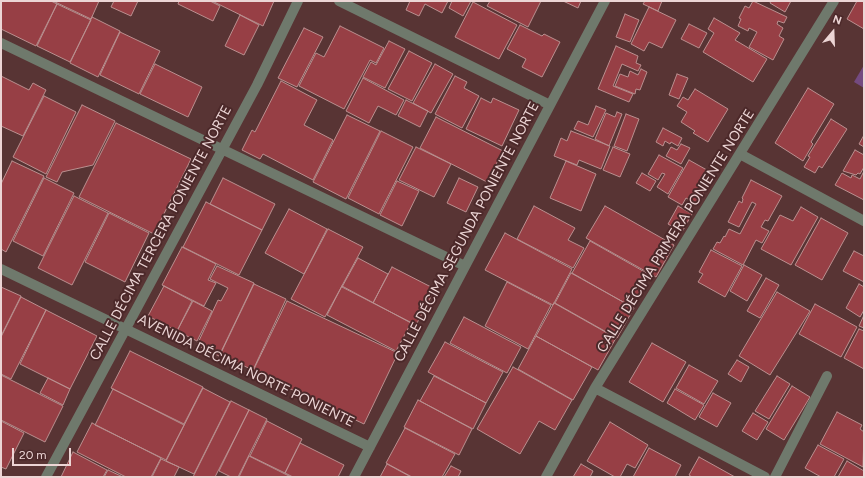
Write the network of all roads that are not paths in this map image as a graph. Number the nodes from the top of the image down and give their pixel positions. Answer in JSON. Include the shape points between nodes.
{"nodes":[{"id":1,"x":298,"y":1,"type":"edge"},
{"id":2,"x":339,"y":1,"type":"edge"},
{"id":3,"x":605,"y":1,"type":"edge"},
{"id":4,"x":834,"y":1,"type":"edge"},
{"id":5,"x":1,"y":43,"type":"edge"},
{"id":6,"x":550,"y":105,"type":"junction"},
{"id":7,"x":222,"y":149,"type":"junction"},
{"id":8,"x":740,"y":154,"type":"junction"},
{"id":9,"x":864,"y":221,"type":"edge"},
{"id":10,"x":465,"y":266,"type":"junction"},
{"id":11,"x":1,"y":269,"type":"edge"},
{"id":12,"x":126,"y":328,"type":"junction"},
{"id":13,"x":827,"y":376,"type":"dead end"},
{"id":14,"x":595,"y":388,"type":"junction"},
{"id":15,"x":370,"y":447,"type":"junction"},
{"id":16,"x":46,"y":477,"type":"edge"},
{"id":17,"x":354,"y":477,"type":"edge"},
{"id":18,"x":546,"y":477,"type":"edge"},
{"id":19,"x":765,"y":477,"type":"edge"},
{"id":20,"x":774,"y":477,"type":"edge"}],
"edges":[{"from":1,"to":7,"type":"street","name":"CALLE DÉCIMA TERCERA PONIENTE NORTE"},
{"from":2,"to":6,"type":"street"},
{"from":3,"to":6,"type":"street","name":"CALLE DÉCIMA SEGUNDA PONIENTE NORTE"},
{"from":4,"to":8,"type":"street","name":"CALLE DÉCIMA PRIMERA PONIENTE NORTE"},
{"from":5,"to":7,"type":"street"},
{"from":6,"to":10,"type":"street","name":"CALLE DÉCIMA SEGUNDA PONIENTE NORTE"},
{"from":7,"to":10,"type":"street"},
{"from":7,"to":12,"type":"street","name":"CALLE DÉCIMA TERCERA PONIENTE NORTE"},
{"from":8,"to":9,"type":"street"},
{"from":8,"to":14,"type":"street","name":"CALLE DÉCIMA PRIMERA PONIENTE NORTE"},
{"from":10,"to":15,"type":"street","name":"CALLE DÉCIMA SEGUNDA PONIENTE NORTE"},
{"from":11,"to":12,"type":"street","name":"AVENIDA DÉCIMA NORTE PONIENTE"},
{"from":12,"to":15,"type":"street","name":"AVENIDA DÉCIMA NORTE PONIENTE"},
{"from":12,"to":16,"type":"street","name":"CALLE DÉCIMA TERCERA PONIENTE NORTE"},
{"from":13,"to":20,"type":"street"},
{"from":14,"to":18,"type":"street","name":"CALLE DÉCIMA PRIMERA PONIENTE NORTE"},
{"from":14,"to":19,"type":"street"},
{"from":15,"to":17,"type":"street","name":"CALLE DÉCIMA SEGUNDA PONIENTE NORTE"}]}
